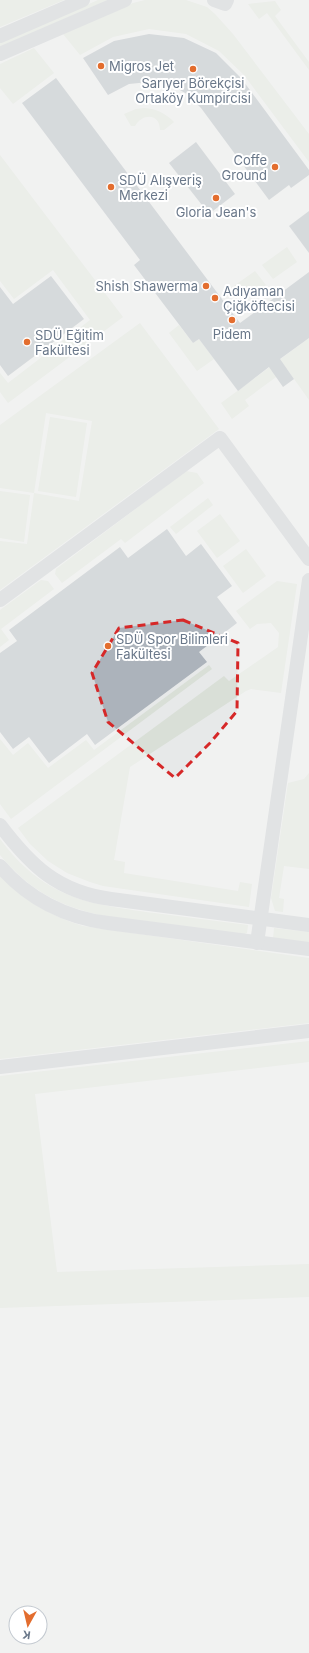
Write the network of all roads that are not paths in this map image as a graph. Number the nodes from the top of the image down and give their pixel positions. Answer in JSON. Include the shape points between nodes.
{"nodes":[{"id":1,"x":83,"y":0,"type":"edge"},
{"id":2,"x":125,"y":0,"type":"edge"},
{"id":3,"x":0,"y":36,"type":"edge"},
{"id":4,"x":0,"y":54,"type":"edge"},
{"id":5,"x":309,"y":559,"type":"edge"},
{"id":6,"x":309,"y":580,"type":"edge"},
{"id":7,"x":0,"y":600,"type":"edge"},
{"id":8,"x":0,"y":825,"type":"edge"},
{"id":9,"x":0,"y":866,"type":"edge"},
{"id":10,"x":261,"y":919,"type":"junction"},
{"id":11,"x":309,"y":925,"type":"edge"},
{"id":12,"x":258,"y":943,"type":"junction"},
{"id":13,"x":309,"y":950,"type":"edge"},
{"id":14,"x":309,"y":1031,"type":"edge"},
{"id":15,"x":0,"y":1066,"type":"edge"}],
"edges":[{"from":1,"to":3,"type":"street"},
{"from":2,"to":4,"type":"street"},
{"from":5,"to":7,"type":"street","via":[[220,438]]},
{"from":6,"to":10,"type":"street"},
{"from":8,"to":10,"type":"street","via":[[22,853],[38,868],[56,881],[82,893]]},
{"from":9,"to":12,"type":"street","via":[[36,898],[75,916],[108,924]]},
{"from":10,"to":11,"type":"street"},
{"from":10,"to":12,"type":"street"},
{"from":12,"to":13,"type":"street"},
{"from":14,"to":15,"type":"street"}]}
